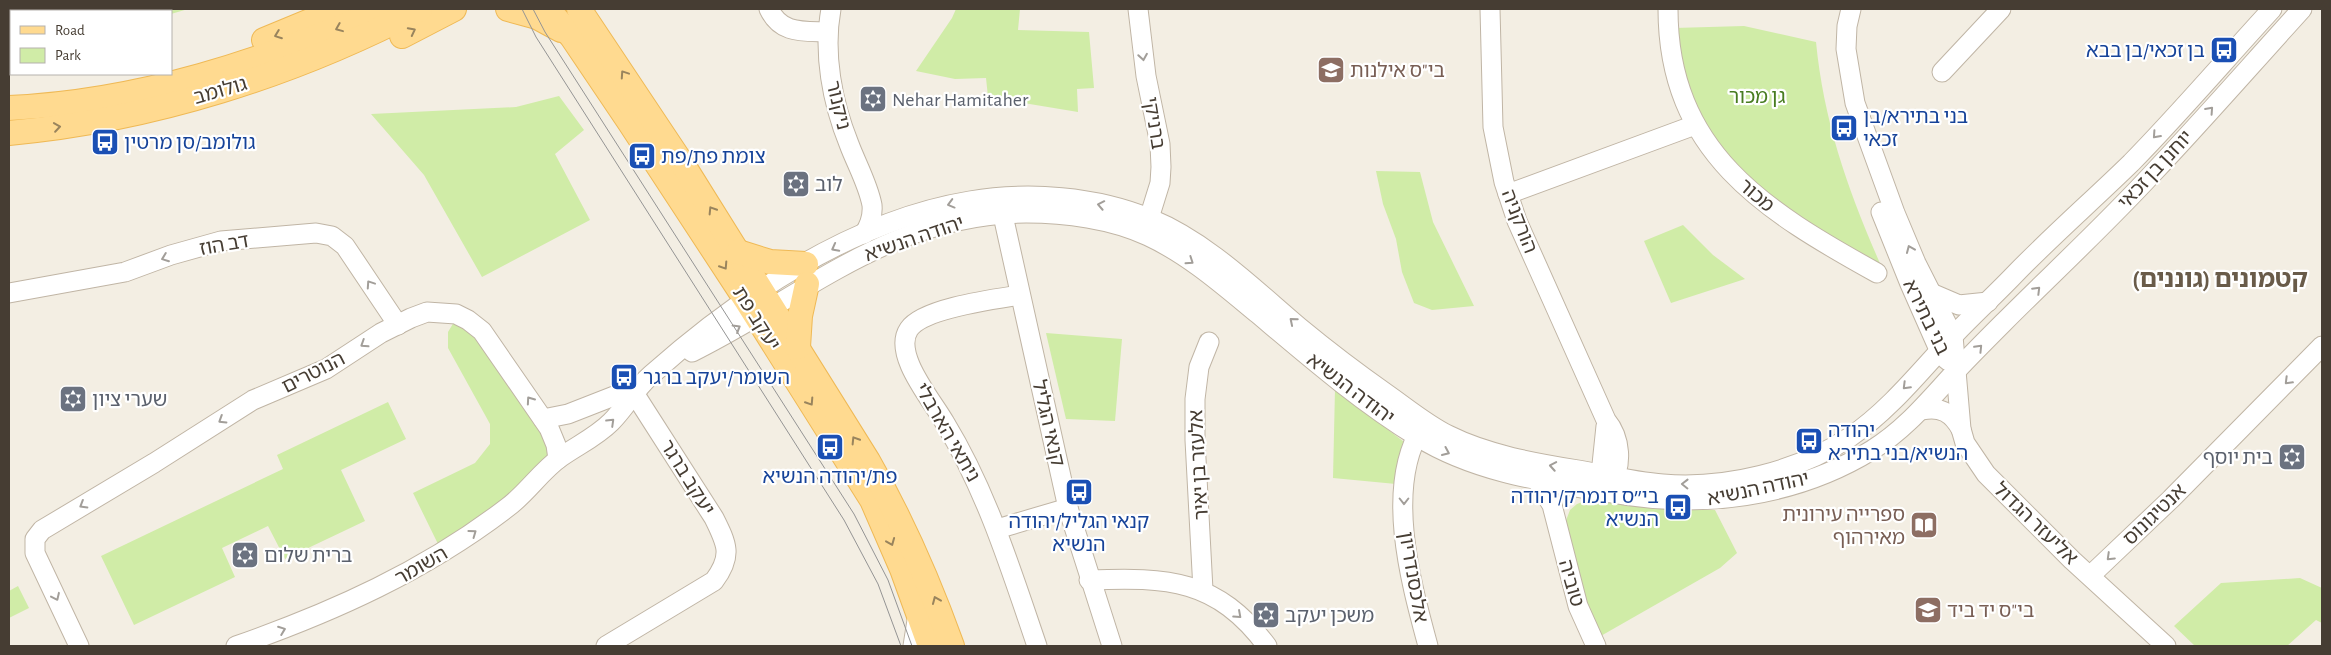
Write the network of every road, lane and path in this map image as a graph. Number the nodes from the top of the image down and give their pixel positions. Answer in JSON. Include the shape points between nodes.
{"nodes":[{"id":1,"x":339,"y":9,"type":"edge"},
{"id":2,"x":384,"y":9,"type":"edge"},
{"id":3,"x":420,"y":9,"type":"edge"},
{"id":4,"x":508,"y":9,"type":"edge"},
{"id":5,"x":548,"y":9,"type":"edge"},
{"id":6,"x":770,"y":9,"type":"edge"},
{"id":7,"x":832,"y":9,"type":"edge"},
{"id":8,"x":1138,"y":9,"type":"edge"},
{"id":9,"x":1490,"y":9,"type":"edge"},
{"id":10,"x":1668,"y":9,"type":"edge"},
{"id":11,"x":1840,"y":9,"type":"edge"},
{"id":12,"x":1851,"y":9,"type":"edge"},
{"id":13,"x":2001,"y":9,"type":"edge"},
{"id":14,"x":2272,"y":9,"type":"edge"},
{"id":15,"x":2302,"y":9,"type":"edge"},
{"id":16,"x":454,"y":10,"type":"edge"},
{"id":17,"x":579,"y":10,"type":"edge"},
{"id":18,"x":827,"y":32,"type":"junction"},
{"id":19,"x":572,"y":37,"type":"junction"},
{"id":20,"x":172,"y":70,"type":"edge"},
{"id":21,"x":1942,"y":72,"type":"dead end"},
{"id":22,"x":150,"y":75,"type":"edge"},
{"id":23,"x":9,"y":93,"type":"edge"},
{"id":24,"x":9,"y":108,"type":"edge"},
{"id":25,"x":116,"y":116,"type":"junction"},
{"id":26,"x":1695,"y":125,"type":"junction"},
{"id":27,"x":9,"y":133,"type":"edge"},
{"id":28,"x":1508,"y":194,"type":"junction"},
{"id":29,"x":870,"y":198,"type":"junction"},
{"id":30,"x":1000,"y":205,"type":"junction"},
{"id":31,"x":904,"y":218,"type":"junction"},
{"id":32,"x":1148,"y":227,"type":"junction"},
{"id":33,"x":864,"y":234,"type":"junction"},
{"id":34,"x":738,"y":252,"type":"junction"},
{"id":35,"x":1877,"y":273,"type":"dead end"},
{"id":36,"x":806,"y":274,"type":"junction"},
{"id":37,"x":9,"y":293,"type":"edge"},
{"id":38,"x":1931,"y":293,"type":"junction"},
{"id":39,"x":1020,"y":295,"type":"junction"},
{"id":40,"x":1988,"y":302,"type":"junction"},
{"id":41,"x":759,"y":303,"type":"junction"},
{"id":42,"x":398,"y":325,"type":"junction"},
{"id":43,"x":1953,"y":336,"type":"junction"},
{"id":44,"x":1210,"y":342,"type":"dead end"},
{"id":45,"x":2322,"y":346,"type":"edge"},
{"id":46,"x":798,"y":347,"type":"junction"},
{"id":47,"x":1940,"y":352,"type":"junction"},
{"id":48,"x":662,"y":366,"type":"joint"},
{"id":49,"x":1956,"y":371,"type":"junction"},
{"id":50,"x":634,"y":393,"type":"junction"},
{"id":51,"x":1922,"y":410,"type":"junction"},
{"id":52,"x":568,"y":414,"type":"junction"},
{"id":53,"x":543,"y":419,"type":"junction"},
{"id":54,"x":1421,"y":429,"type":"junction"},
{"id":55,"x":1961,"y":429,"type":"junction"},
{"id":56,"x":583,"y":445,"type":"junction"},
{"id":57,"x":558,"y":459,"type":"junction"},
{"id":58,"x":1537,"y":480,"type":"junction"},
{"id":59,"x":1608,"y":481,"type":"junction"},
{"id":60,"x":1587,"y":489,"type":"junction"},
{"id":61,"x":1068,"y":508,"type":"junction"},
{"id":62,"x":1556,"y":517,"type":"junction"},
{"id":63,"x":997,"y":529,"type":"junction"},
{"id":64,"x":2091,"y":575,"type":"junction"},
{"id":65,"x":1090,"y":580,"type":"junction"},
{"id":66,"x":1203,"y":590,"type":"junction"},
{"id":67,"x":918,"y":610,"type":"junction"},
{"id":68,"x":79,"y":646,"type":"edge"},
{"id":69,"x":236,"y":646,"type":"edge"},
{"id":70,"x":606,"y":646,"type":"edge"},
{"id":71,"x":913,"y":646,"type":"edge"},
{"id":72,"x":930,"y":646,"type":"edge"},
{"id":73,"x":952,"y":646,"type":"edge"},
{"id":74,"x":1037,"y":646,"type":"edge"},
{"id":75,"x":1112,"y":646,"type":"edge"},
{"id":76,"x":1268,"y":646,"type":"edge"},
{"id":77,"x":1428,"y":646,"type":"edge"},
{"id":78,"x":1596,"y":646,"type":"edge"},
{"id":79,"x":2166,"y":646,"type":"edge"}],
"edges":[{"from":1,"to":20,"type":"main road","one_way":true,"via":[[278,35]]},
{"from":2,"to":24,"type":"main road","name":"גולומב","one_way":true,"via":[[291,48],[194,80],[77,103]]},
{"from":3,"to":25,"type":"main road","name":"גולומב","via":[[341,48],[294,66],[205,95]]},
{"from":4,"to":19,"type":"main road","via":[[546,21]]},
{"from":5,"to":19,"type":"main road","name":"יעקב פת"},
{"from":6,"to":18,"type":"street","via":[[775,20],[786,28]]},
{"from":7,"to":18,"type":"street","name":"ניקנור"},
{"from":8,"to":32,"type":"street","name":"ברניקי","one_way":true,"via":[[1146,76],[1160,144],[1160,183]]},
{"from":9,"to":28,"type":"street","name":"הורקניה","via":[[1493,127]]},
{"from":10,"to":26,"type":"street","name":"מכור","via":[[1677,80]]},
{"from":11,"to":47,"type":"street","name":"בני בתירא","via":[[1834,53],[1843,102],[1885,222]]},
{"from":38,"to":12,"type":"street","name":"בני בתירא","one_way":true,"via":[[1895,213],[1855,104],[1846,49]]},
{"from":13,"to":21,"type":"street"},
{"from":14,"to":40,"type":"street","name":"יוחנן בן זכאי","one_way":true,"via":[[2133,161]]},
{"from":49,"to":15,"type":"street","name":"יוחנן בן זכאי","one_way":true,"via":[[2151,176]]},
{"from":25,"to":16,"type":"main road","one_way":true,"via":[[195,110],[256,94],[373,50]]},
{"from":34,"to":17,"type":"main road","name":"יעקב פת","one_way":true},
{"from":18,"to":29,"type":"street","name":"ניקנור","via":[[840,120]]},
{"from":19,"to":41,"type":"main road","name":"יעקב פת","one_way":true},
{"from":22,"to":23,"type":"main road","via":[[84,86]]},
{"from":27,"to":25,"type":"main road","name":"גולומב","one_way":true},
{"from":26,"to":28,"type":"street"},
{"from":26,"to":35,"type":"street","name":"מכור","via":[[1717,157],[1766,205],[1828,246]]},
{"from":28,"to":59,"type":"street","name":"הורקניה","via":[[1606,420]]},
{"from":29,"to":31,"type":"street","name":"ניקנור","via":[[884,212]]},
{"from":29,"to":33,"type":"street","name":"ניקנור","via":[[871,220]]},
{"from":30,"to":31,"type":"street","name":"יהודה הנשיא","one_way":true,"via":[[960,202]]},
{"from":30,"to":32,"type":"street","name":"יהודה הנשיא"},
{"from":30,"to":36,"type":"street","name":"יהודה הנשיא","via":[[968,218],[913,233]]},
{"from":30,"to":39,"type":"street","name":"קנאי הגליל"},
{"from":31,"to":33,"type":"street","name":"יהודה הנשיא"},
{"from":32,"to":54,"type":"street","name":"יהודה הנשיא","via":[[1182,236],[1216,258]]},
{"from":33,"to":36,"type":"street","name":"יהודה הנשיא","one_way":true},
{"from":34,"to":36,"type":"main road"},
{"from":34,"to":41,"type":"main road","name":"יעקב פת"},
{"from":36,"to":41,"type":"street","name":"יהודה הנשיא"},
{"from":36,"to":46,"type":"main road"},
{"from":42,"to":37,"type":"street","name":"דב הוז","one_way":true,"via":[[345,246],[332,236],[316,233],[221,241],[125,272]]},
{"from":38,"to":40,"type":"street","via":[[1959,305]]},
{"from":38,"to":43,"type":"street","name":"בני בתירא"},
{"from":39,"to":61,"type":"street","name":"קנאי הגליל"},
{"from":39,"to":63,"type":"street","name":"ניתאי הארבלי","via":[[948,309],[924,318],[910,327],[904,341],[905,355],[975,477]]},
{"from":40,"to":43,"type":"street","name":"יהודה הנשיא"},
{"from":41,"to":46,"type":"main road","name":"יעקב פת"},
{"from":41,"to":48,"type":"street","name":"יהודה הנשיא","via":[[722,336]]},
{"from":41,"to":67,"type":"main road","name":"יעקב פת","one_way":true,"via":[[872,500]]},
{"from":53,"to":42,"type":"street","name":"הנוטרים","one_way":true,"via":[[491,341],[468,320],[456,314],[427,312]]},
{"from":42,"to":68,"type":"street","name":"הנוטרים","one_way":true,"via":[[326,369],[253,400],[42,530],[36,539],[35,553]]},
{"from":43,"to":47,"type":"street","name":"יהודה הנשיא"},
{"from":43,"to":49,"type":"street","name":"בני בתירא"},
{"from":44,"to":66,"type":"street","name":"אלעזר בן יאיר","via":[[1199,368],[1195,399]]},
{"from":45,"to":64,"type":"street","name":"אנטיגונוס","one_way":true},
{"from":73,"to":46,"type":"main road","name":"יעקב פת","one_way":true,"via":[[923,568],[889,499]]},
{"from":47,"to":49,"type":"street","name":"בני בתירא"},
{"from":47,"to":59,"type":"street","name":"יהודה הנשיא","one_way":true,"via":[[1864,426],[1831,448],[1795,465],[1701,484]]},
{"from":48,"to":50,"type":"street","name":"השומר"},
{"from":49,"to":51,"type":"street","name":"יהודה הנשיא"},
{"from":49,"to":55,"type":"street","name":"אליעזר הגדול"},
{"from":50,"to":52,"type":"street","via":[[608,398]]},
{"from":56,"to":50,"type":"street","name":"השומר","one_way":true,"via":[[616,417]]},
{"from":50,"to":70,"type":"street","name":"יעקב ברגר","via":[[714,518],[727,553],[725,566],[714,581]]},
{"from":51,"to":55,"type":"street","via":[[1948,412]]},
{"from":51,"to":59,"type":"street","name":"יהודה הנשיא","via":[[1894,435],[1868,452],[1843,466],[1799,483],[1726,499],[1661,501]]},
{"from":52,"to":53,"type":"street"},
{"from":52,"to":56,"type":"street","via":[[563,422],[564,435],[572,443]]},
{"from":53,"to":57,"type":"street","name":"הנוטרים","via":[[554,437]]},
{"from":54,"to":58,"type":"street","name":"יהודה הנשיא","one_way":true,"via":[[1467,461]]},
{"from":59,"to":54,"type":"street","name":"יהודה הנשיא","one_way":true},
{"from":54,"to":77,"type":"street","name":"אלכסנדריון","one_way":true,"via":[[1407,465],[1404,536],[1412,588]]},
{"from":55,"to":64,"type":"street","name":"אליעזר הגדול","via":[[1965,442],[1986,474]]},
{"from":56,"to":57,"type":"street","name":"השומר"},
{"from":69,"to":57,"type":"street","name":"השומר","one_way":true,"via":[[348,604],[442,554],[514,503]]},
{"from":58,"to":60,"type":"street","name":"יהודה הנשיא"},
{"from":58,"to":62,"type":"street","name":"טוביה","via":[[1548,495]]},
{"from":59,"to":60,"type":"street","name":"יהודה הנשיא"},
{"from":60,"to":62,"type":"street","via":[[1568,499]]},
{"from":61,"to":63,"type":"street"},
{"from":61,"to":65,"type":"street","name":"קנאי הגליל"},
{"from":62,"to":78,"type":"street","name":"טוביה","via":[[1568,574]]},
{"from":63,"to":74,"type":"street","name":"ניתאי הארבלי"},
{"from":64,"to":79,"type":"street","name":"אליעזר הגדול"},
{"from":65,"to":66,"type":"street","via":[[1149,580]]},
{"from":65,"to":75,"type":"street","name":"קנאי הגליל"},
{"from":66,"to":76,"type":"street","one_way":true,"via":[[1238,614]]},
{"from":67,"to":71,"type":"street"},
{"from":67,"to":72,"type":"main road","name":"יעקב פת"}]}
